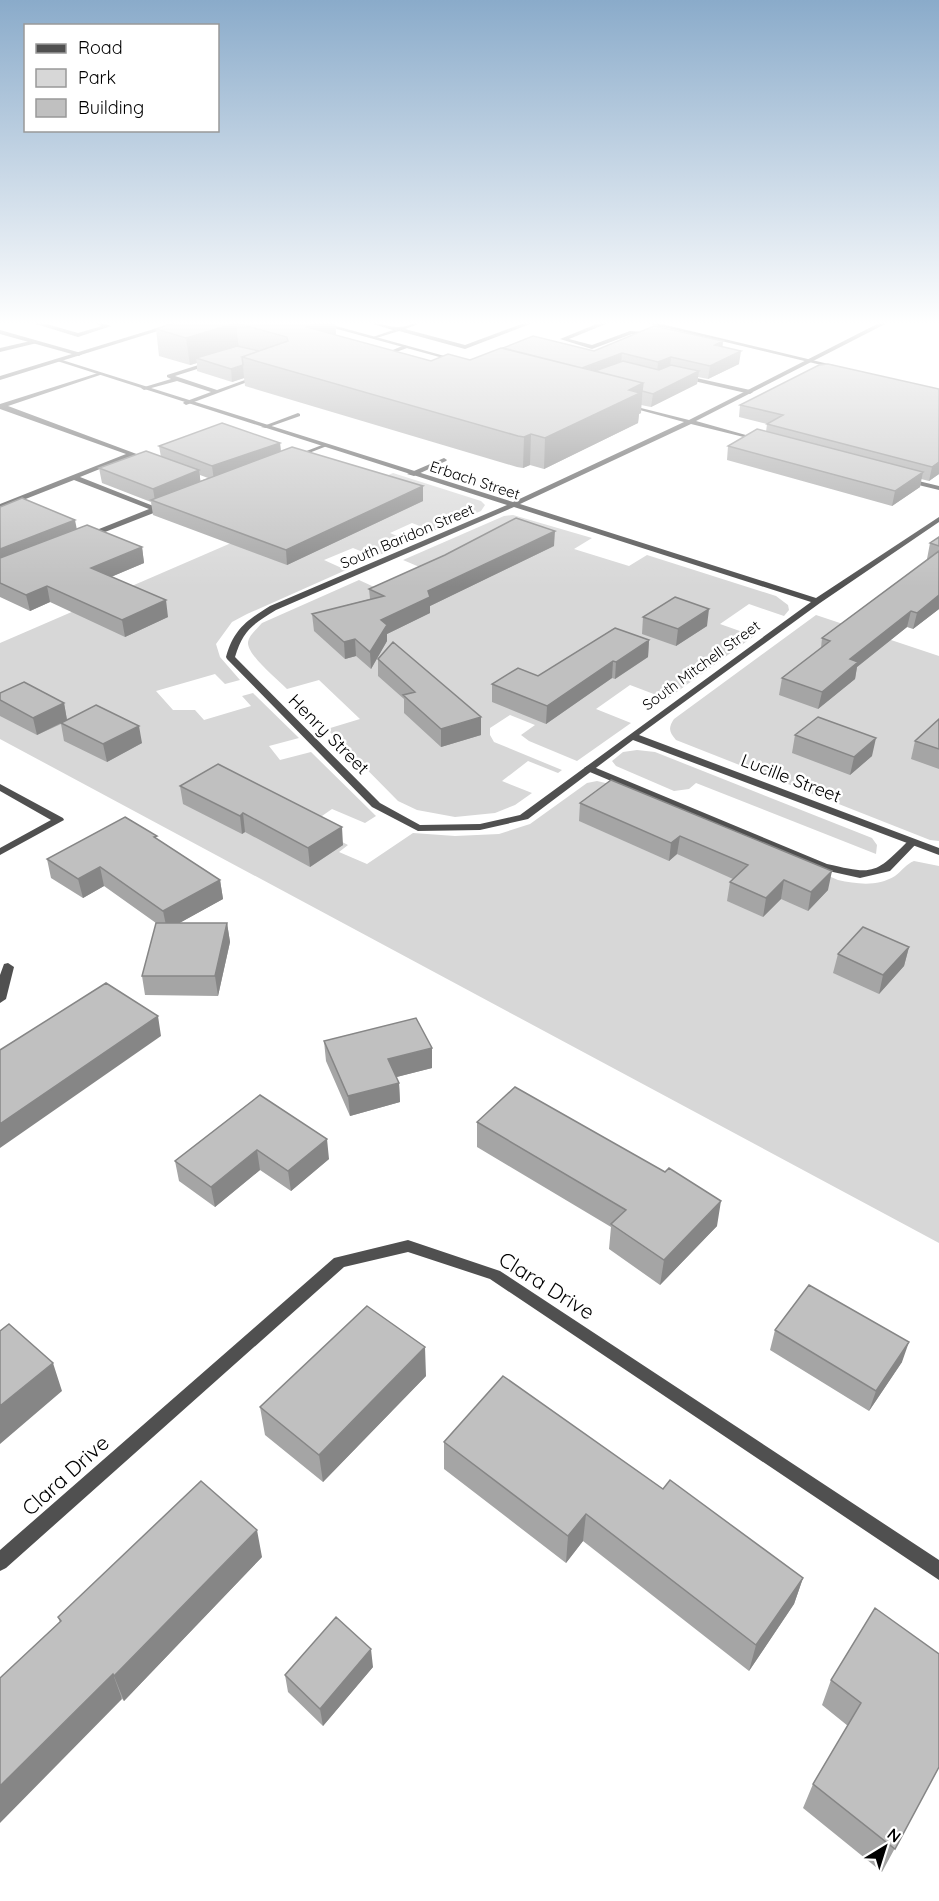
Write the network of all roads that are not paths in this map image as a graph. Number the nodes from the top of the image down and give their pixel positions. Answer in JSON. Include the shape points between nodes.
{"nodes":[{"id":1,"x":11,"y":410,"type":"edge"},
{"id":2,"x":207,"y":410,"type":"edge"},
{"id":3,"x":642,"y":410,"type":"edge"},
{"id":4,"x":715,"y":410,"type":"edge"},
{"id":5,"x":298,"y":415,"type":"dead end"},
{"id":6,"x":690,"y":422,"type":"junction"},
{"id":7,"x":264,"y":428,"type":"junction"},
{"id":8,"x":769,"y":443,"type":"edge"},
{"id":9,"x":324,"y":446,"type":"junction"},
{"id":10,"x":132,"y":454,"type":"junction"},
{"id":11,"x":444,"y":460,"type":"dead end"},
{"id":12,"x":153,"y":462,"type":"edge"},
{"id":13,"x":280,"y":462,"type":"edge"},
{"id":14,"x":411,"y":474,"type":"junction"},
{"id":15,"x":894,"y":476,"type":"edge"},
{"id":16,"x":73,"y":477,"type":"junction"},
{"id":17,"x":939,"y":488,"type":"edge"},
{"id":18,"x":175,"y":501,"type":"edge"},
{"id":19,"x":511,"y":506,"type":"junction"},
{"id":20,"x":0,"y":507,"type":"edge"},
{"id":21,"x":155,"y":509,"type":"junction"},
{"id":22,"x":939,"y":519,"type":"edge"},
{"id":23,"x":77,"y":541,"type":"edge"},
{"id":24,"x":817,"y":602,"type":"junction"},
{"id":25,"x":273,"y":608,"type":"joint"},
{"id":26,"x":632,"y":736,"type":"junction"},
{"id":27,"x":589,"y":768,"type":"junction"},
{"id":28,"x":0,"y":787,"type":"edge"},
{"id":29,"x":480,"y":827,"type":"joint"},
{"id":30,"x":913,"y":842,"type":"junction"},
{"id":31,"x":0,"y":852,"type":"edge"},
{"id":32,"x":939,"y":852,"type":"edge"},
{"id":33,"x":8,"y":967,"type":"dead end"},
{"id":34,"x":0,"y":999,"type":"edge"},
{"id":35,"x":0,"y":1562,"type":"edge"},
{"id":36,"x":939,"y":1571,"type":"edge"}],
"edges":[{"from":1,"to":10,"type":"street"},
{"from":2,"to":7,"type":"street","name":"Erbach Street"},
{"from":3,"to":6,"type":"street"},
{"from":4,"to":6,"type":"street","name":"South Baridon Street"},
{"from":5,"to":7,"type":"street"},
{"from":6,"to":8,"type":"street"},
{"from":6,"to":19,"type":"street","name":"South Baridon Street"},
{"from":7,"to":9,"type":"street","name":"Erbach Street"},
{"from":9,"to":13,"type":"street"},
{"from":9,"to":14,"type":"street","name":"Erbach Street"},
{"from":10,"to":12,"type":"street"},
{"from":10,"to":16,"type":"street"},
{"from":11,"to":14,"type":"street"},
{"from":14,"to":19,"type":"street","name":"Erbach Street"},
{"from":15,"to":17,"type":"street"},
{"from":16,"to":20,"type":"street"},
{"from":16,"to":21,"type":"street"},
{"from":18,"to":21,"type":"street"},
{"from":19,"to":24,"type":"street","name":"Erbach Street"},
{"from":19,"to":25,"type":"street","name":"South Baridon Street"},
{"from":21,"to":23,"type":"street"},
{"from":22,"to":24,"type":"street","name":"South Mitchell Street"},
{"from":24,"to":26,"type":"street","name":"South Mitchell Street"},
{"from":25,"to":29,"type":"street","name":"Henry Street","via":[[236,636],[230,657],[376,805],[418,828]]},
{"from":26,"to":27,"type":"street","name":"South Mitchell Street"},
{"from":26,"to":30,"type":"street","name":"Lucille Street"},
{"from":27,"to":29,"type":"street","name":"South Mitchell Street","via":[[524,817]]},
{"from":27,"to":30,"type":"street","via":[[824,867],[860,875],[886,869]]},
{"from":28,"to":31,"type":"street","via":[[59,820]]},
{"from":30,"to":32,"type":"street","name":"Lucille Street"},
{"from":33,"to":34,"type":"street"},
{"from":35,"to":36,"type":"street","name":"Clara Drive","via":[[339,1262],[408,1246],[495,1275]]}]}
